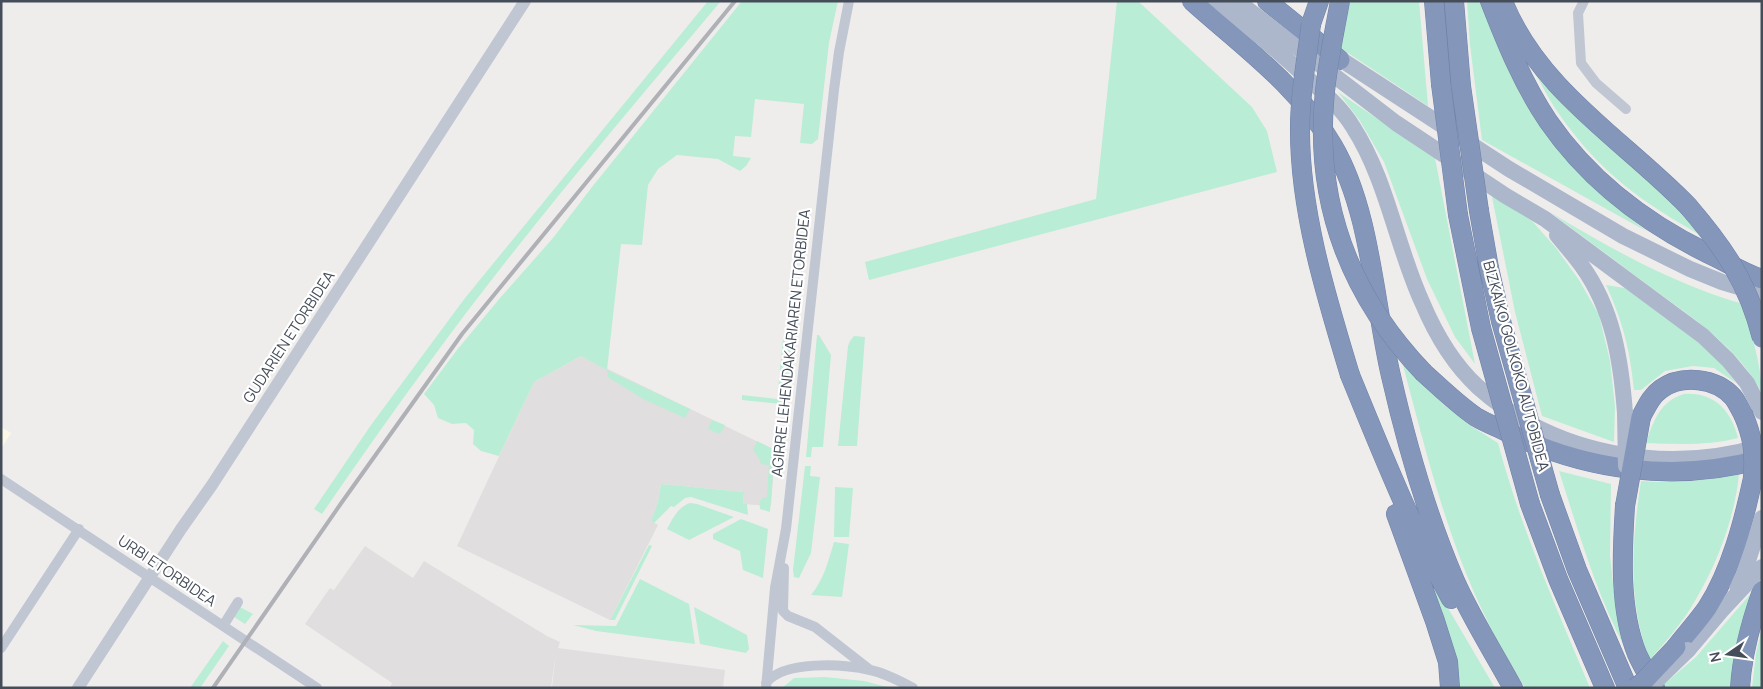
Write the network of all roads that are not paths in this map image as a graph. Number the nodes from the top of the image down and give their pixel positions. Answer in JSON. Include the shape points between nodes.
{"nodes":[{"id":1,"x":525,"y":1,"type":"edge"},
{"id":2,"x":849,"y":1,"type":"edge"},
{"id":3,"x":1192,"y":1,"type":"edge"},
{"id":4,"x":1213,"y":1,"type":"edge"},
{"id":5,"x":1237,"y":1,"type":"edge"},
{"id":6,"x":1248,"y":1,"type":"edge"},
{"id":7,"x":1267,"y":1,"type":"edge"},
{"id":8,"x":1315,"y":1,"type":"edge"},
{"id":9,"x":1319,"y":1,"type":"edge"},
{"id":10,"x":1340,"y":1,"type":"edge"},
{"id":11,"x":1434,"y":1,"type":"edge"},
{"id":12,"x":1454,"y":1,"type":"edge"},
{"id":13,"x":1490,"y":1,"type":"edge"},
{"id":14,"x":1502,"y":1,"type":"edge"},
{"id":15,"x":1584,"y":1,"type":"edge"},
{"id":16,"x":1311,"y":24,"type":"junction"},
{"id":17,"x":1340,"y":60,"type":"junction"},
{"id":18,"x":1626,"y":109,"type":"dead end"},
{"id":19,"x":1545,"y":220,"type":"junction"},
{"id":20,"x":1762,"y":279,"type":"edge"},
{"id":21,"x":1762,"y":294,"type":"edge"},
{"id":22,"x":1762,"y":338,"type":"edge"},
{"id":23,"x":1350,"y":375,"type":"junction"},
{"id":24,"x":1762,"y":412,"type":"edge"},
{"id":25,"x":1633,"y":415,"type":"junction"},
{"id":26,"x":1762,"y":446,"type":"edge"},
{"id":27,"x":1762,"y":459,"type":"edge"},
{"id":28,"x":1,"y":479,"type":"edge"},
{"id":29,"x":1762,"y":518,"type":"edge"},
{"id":30,"x":786,"y":529,"type":"junction"},
{"id":31,"x":79,"y":530,"type":"junction"},
{"id":32,"x":1762,"y":567,"type":"edge"},
{"id":33,"x":150,"y":576,"type":"junction"},
{"id":34,"x":1762,"y":591,"type":"edge"},
{"id":35,"x":238,"y":602,"type":"dead end"},
{"id":36,"x":1721,"y":611,"type":"junction"},
{"id":37,"x":788,"y":616,"type":"junction"},
{"id":38,"x":223,"y":626,"type":"junction"},
{"id":39,"x":770,"y":629,"type":"junction"},
{"id":40,"x":1,"y":648,"type":"edge"},
{"id":41,"x":1682,"y":649,"type":"junction"},
{"id":42,"x":870,"y":670,"type":"junction"},
{"id":43,"x":766,"y":686,"type":"edge"},
{"id":44,"x":78,"y":688,"type":"edge"},
{"id":45,"x":316,"y":688,"type":"edge"},
{"id":46,"x":913,"y":688,"type":"edge"},
{"id":47,"x":1450,"y":688,"type":"edge"},
{"id":48,"x":1507,"y":688,"type":"edge"},
{"id":49,"x":1513,"y":688,"type":"edge"},
{"id":50,"x":1605,"y":688,"type":"edge"},
{"id":51,"x":1628,"y":688,"type":"edge"},
{"id":52,"x":1635,"y":688,"type":"edge"},
{"id":53,"x":1648,"y":688,"type":"edge"},
{"id":54,"x":1655,"y":688,"type":"edge"},
{"id":55,"x":1740,"y":688,"type":"edge"}],
"edges":[{"from":1,"to":33,"type":"street","name":"GUDARIEN ETORBIDEA"},
{"from":2,"to":30,"type":"street","name":"AGIRRE LEHENDAKARIAREN ETORBIDEA","via":[[833,99]]},
{"from":3,"to":49,"type":"highway","via":[[1294,93],[1333,145],[1344,168],[1361,220],[1390,374],[1427,508],[1456,582]]},
{"from":4,"to":26,"type":"main road","via":[[1275,49],[1334,102],[1353,126],[1374,167],[1406,264],[1433,326],[1452,358],[1477,386],[1515,415],[1556,436],[1609,452],[1644,458],[1712,458]]},
{"from":5,"to":19,"type":"main road","via":[[1396,123]]},
{"from":6,"to":17,"type":"main road"},
{"from":7,"to":17,"type":"highway"},
{"from":8,"to":16,"type":"highway"},
{"from":9,"to":16,"type":"highway"},
{"from":10,"to":27,"type":"highway","bridge":true,"via":[[1324,103],[1322,150],[1329,202],[1342,249],[1368,302],[1392,337],[1424,373],[1477,417],[1576,460],[1611,468],[1656,472],[1716,469]]},
{"from":11,"to":50,"type":"highway","name":"BIZKAIKO GOLKOKO AUTOBIDEA","bridge":true,"via":[[1458,215],[1481,328],[1530,504]]},
{"from":12,"to":51,"type":"highway","name":"BIZKAIKO GOLKOKO AUTOBIDEA","bridge":true,"via":[[1461,86],[1479,211],[1501,321],[1550,495],[1577,570]]},
{"from":13,"to":20,"type":"highway","via":[[1521,74],[1548,120],[1592,173],[1615,196],[1663,229]]},
{"from":14,"to":22,"type":"highway","bridge":true,"via":[[1526,48],[1545,72],[1667,184],[1715,238],[1751,300]]},
{"from":15,"to":18,"type":"street","via":[[1578,13],[1581,63],[1596,83]]},
{"from":16,"to":23,"type":"highway","bridge":true,"via":[[1300,126],[1304,185],[1320,270]]},
{"from":17,"to":21,"type":"main road","via":[[1607,227],[1690,269]]},
{"from":19,"to":24,"type":"main road","via":[[1703,336],[1747,383]]},
{"from":19,"to":25,"type":"main road","via":[[1582,266],[1609,317]]},
{"from":23,"to":47,"type":"highway","via":[[1376,460],[1436,621],[1448,662]]},
{"from":23,"to":48,"type":"highway","via":[[1428,557],[1465,624]]},
{"from":25,"to":41,"type":"highway","bridge":true,"via":[[1670,384],[1682,380],[1709,382],[1733,397],[1754,446],[1753,478],[1742,524],[1719,585]]},
{"from":25,"to":54,"type":"highway","bridge":true,"via":[[1623,565],[1628,618],[1637,653]]},
{"from":28,"to":31,"type":"street","name":"URBI ETORBIDEA"},
{"from":29,"to":36,"type":"main road","via":[[1743,576]]},
{"from":30,"to":37,"type":"street","via":[[783,611]]},
{"from":30,"to":39,"type":"street","name":"AGIRRE LEHENDAKARIAREN ETORBIDEA"},
{"from":31,"to":33,"type":"street","name":"URBI ETORBIDEA"},
{"from":31,"to":40,"type":"street"},
{"from":32,"to":36,"type":"main road"},
{"from":33,"to":38,"type":"street","name":"URBI ETORBIDEA"},
{"from":33,"to":44,"type":"street","name":"GUDARIEN ETORBIDEA"},
{"from":34,"to":55,"type":"highway","via":[[1748,636]]},
{"from":35,"to":38,"type":"street"},
{"from":36,"to":41,"type":"main road"},
{"from":37,"to":39,"type":"street"},
{"from":37,"to":42,"type":"street","via":[[815,627]]},
{"from":38,"to":45,"type":"street","name":"URBI ETORBIDEA"},
{"from":39,"to":43,"type":"street","name":"AGIRRE LEHENDAKARIAREN ETORBIDEA"},
{"from":41,"to":52,"type":"highway","bridge":true},
{"from":41,"to":53,"type":"main road","bridge":true},
{"from":42,"to":43,"type":"street","via":[[819,665],[800,667],[772,676]]},
{"from":42,"to":46,"type":"street"}]}
